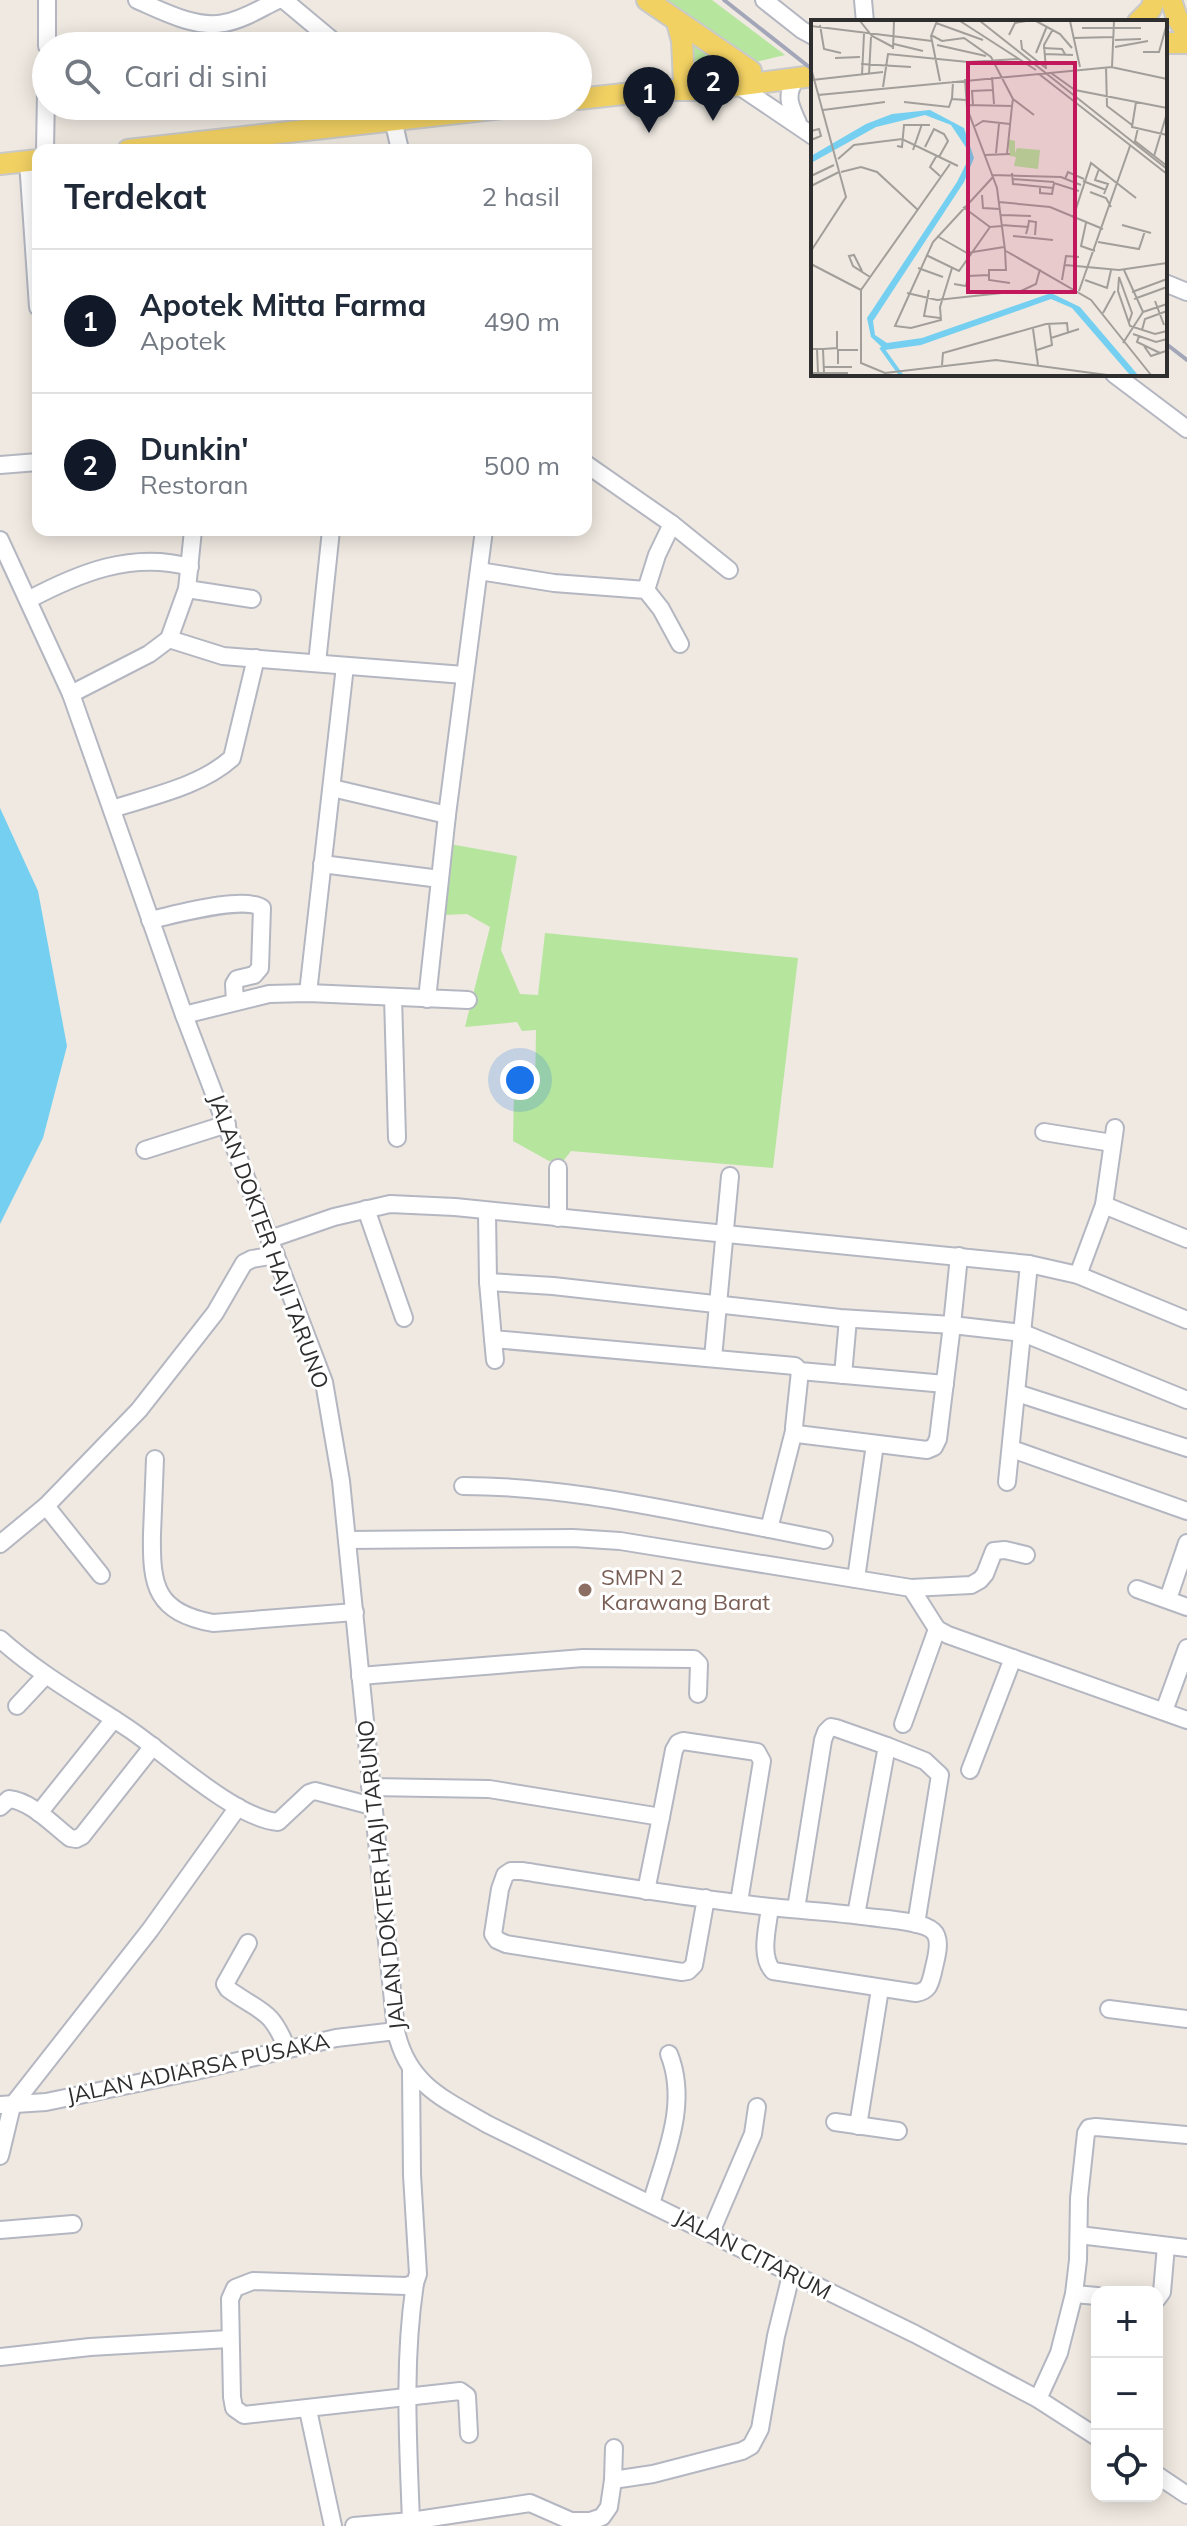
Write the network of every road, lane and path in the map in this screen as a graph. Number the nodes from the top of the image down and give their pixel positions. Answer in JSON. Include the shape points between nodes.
{"nodes":[{"id":1,"x":47,"y":0,"type":"edge"},
{"id":2,"x":137,"y":0,"type":"edge"},
{"id":3,"x":278,"y":0,"type":"edge"},
{"id":4,"x":284,"y":0,"type":"edge"},
{"id":5,"x":647,"y":0,"type":"edge"},
{"id":6,"x":764,"y":0,"type":"edge"},
{"id":7,"x":863,"y":0,"type":"edge"},
{"id":8,"x":1160,"y":5,"type":"edge"},
{"id":9,"x":865,"y":20,"type":"edge"},
{"id":10,"x":677,"y":22,"type":"junction"},
{"id":11,"x":47,"y":32,"type":"edge"},
{"id":12,"x":322,"y":32,"type":"edge"},
{"id":13,"x":1187,"y":33,"type":"edge"},
{"id":14,"x":811,"y":35,"type":"edge"},
{"id":15,"x":808,"y":73,"type":"edge"},
{"id":16,"x":745,"y":79,"type":"junction"},
{"id":17,"x":684,"y":82,"type":"junction"},
{"id":18,"x":660,"y":90,"type":"junction"},
{"id":19,"x":592,"y":97,"type":"edge"},
{"id":20,"x":42,"y":120,"type":"edge"},
{"id":21,"x":317,"y":120,"type":"edge"},
{"id":22,"x":365,"y":120,"type":"edge"},
{"id":23,"x":387,"y":120,"type":"edge"},
{"id":24,"x":799,"y":125,"type":"junction"},
{"id":25,"x":317,"y":127,"type":"junction"},
{"id":26,"x":811,"y":134,"type":"edge"},
{"id":27,"x":269,"y":142,"type":"edge"},
{"id":28,"x":39,"y":144,"type":"edge"},
{"id":29,"x":234,"y":144,"type":"edge"},
{"id":30,"x":397,"y":144,"type":"edge"},
{"id":31,"x":32,"y":158,"type":"edge"},
{"id":32,"x":0,"y":164,"type":"edge"},
{"id":33,"x":1167,"y":284,"type":"edge"},
{"id":34,"x":1187,"y":292,"type":"edge"},
{"id":35,"x":1117,"y":376,"type":"edge"},
{"id":36,"x":1187,"y":429,"type":"edge"},
{"id":37,"x":32,"y":462,"type":"edge"},
{"id":38,"x":0,"y":465,"type":"edge"},
{"id":39,"x":592,"y":468,"type":"edge"},
{"id":40,"x":672,"y":524,"type":"junction"},
{"id":41,"x":193,"y":536,"type":"edge"},
{"id":42,"x":330,"y":536,"type":"edge"},
{"id":43,"x":483,"y":536,"type":"edge"},
{"id":44,"x":0,"y":540,"type":"edge"},
{"id":45,"x":190,"y":567,"type":"junction"},
{"id":46,"x":729,"y":570,"type":"dead end"},
{"id":47,"x":479,"y":571,"type":"junction"},
{"id":48,"x":187,"y":589,"type":"junction"},
{"id":49,"x":646,"y":590,"type":"junction"},
{"id":50,"x":252,"y":599,"type":"dead end"},
{"id":51,"x":28,"y":600,"type":"junction"},
{"id":52,"x":169,"y":639,"type":"junction"},
{"id":53,"x":680,"y":644,"type":"dead end"},
{"id":54,"x":256,"y":658,"type":"junction"},
{"id":55,"x":317,"y":663,"type":"junction"},
{"id":56,"x":345,"y":666,"type":"junction"},
{"id":57,"x":464,"y":675,"type":"junction"},
{"id":58,"x":71,"y":694,"type":"junction"},
{"id":59,"x":332,"y":788,"type":"junction"},
{"id":60,"x":112,"y":809,"type":"junction"},
{"id":61,"x":447,"y":815,"type":"junction"},
{"id":62,"x":322,"y":864,"type":"junction"},
{"id":63,"x":440,"y":879,"type":"junction"},
{"id":64,"x":150,"y":920,"type":"junction"},
{"id":65,"x":308,"y":993,"type":"junction"},
{"id":66,"x":393,"y":997,"type":"junction"},
{"id":67,"x":427,"y":999,"type":"junction"},
{"id":68,"x":468,"y":1000,"type":"dead end"},
{"id":69,"x":235,"y":1002,"type":"junction"},
{"id":70,"x":184,"y":1015,"type":"junction"},
{"id":71,"x":227,"y":1124,"type":"junction"},
{"id":72,"x":1044,"y":1132,"type":"dead end"},
{"id":73,"x":397,"y":1138,"type":"dead end"},
{"id":74,"x":145,"y":1150,"type":"dead end"},
{"id":75,"x":558,"y":1168,"type":"dead end"},
{"id":76,"x":730,"y":1176,"type":"dead end"},
{"id":77,"x":1104,"y":1205,"type":"junction"},
{"id":78,"x":366,"y":1209,"type":"junction"},
{"id":79,"x":487,"y":1212,"type":"junction"},
{"id":80,"x":558,"y":1218,"type":"junction"},
{"id":81,"x":724,"y":1234,"type":"junction"},
{"id":82,"x":1187,"y":1239,"type":"edge"},
{"id":83,"x":273,"y":1247,"type":"junction"},
{"id":84,"x":959,"y":1256,"type":"junction"},
{"id":85,"x":1029,"y":1264,"type":"junction"},
{"id":86,"x":1078,"y":1275,"type":"junction"},
{"id":87,"x":488,"y":1282,"type":"junction"},
{"id":88,"x":717,"y":1305,"type":"junction"},
{"id":89,"x":404,"y":1318,"type":"dead end"},
{"id":90,"x":848,"y":1319,"type":"junction"},
{"id":91,"x":1187,"y":1320,"type":"edge"},
{"id":92,"x":952,"y":1325,"type":"junction"},
{"id":93,"x":1023,"y":1333,"type":"junction"},
{"id":94,"x":493,"y":1339,"type":"junction"},
{"id":95,"x":713,"y":1358,"type":"junction"},
{"id":96,"x":495,"y":1360,"type":"dead end"},
{"id":97,"x":800,"y":1371,"type":"junction"},
{"id":98,"x":843,"y":1375,"type":"junction"},
{"id":99,"x":945,"y":1384,"type":"junction"},
{"id":100,"x":1017,"y":1393,"type":"junction"},
{"id":101,"x":1187,"y":1400,"type":"edge"},
{"id":102,"x":794,"y":1431,"type":"junction"},
{"id":103,"x":875,"y":1444,"type":"junction"},
{"id":104,"x":1187,"y":1448,"type":"edge"},
{"id":105,"x":1012,"y":1449,"type":"junction"},
{"id":106,"x":155,"y":1459,"type":"dead end"},
{"id":107,"x":1007,"y":1482,"type":"dead end"},
{"id":108,"x":463,"y":1486,"type":"dead end"},
{"id":109,"x":46,"y":1506,"type":"junction"},
{"id":110,"x":1187,"y":1511,"type":"edge"},
{"id":111,"x":769,"y":1529,"type":"junction"},
{"id":112,"x":347,"y":1540,"type":"junction"},
{"id":113,"x":824,"y":1540,"type":"dead end"},
{"id":114,"x":1187,"y":1543,"type":"edge"},
{"id":115,"x":0,"y":1544,"type":"edge"},
{"id":116,"x":1026,"y":1555,"type":"dead end"},
{"id":117,"x":101,"y":1575,"type":"dead end"},
{"id":118,"x":856,"y":1579,"type":"junction"},
{"id":119,"x":911,"y":1588,"type":"junction"},
{"id":120,"x":1137,"y":1589,"type":"dead end"},
{"id":121,"x":1168,"y":1599,"type":"junction"},
{"id":122,"x":1187,"y":1607,"type":"edge"},
{"id":123,"x":355,"y":1612,"type":"junction"},
{"id":124,"x":937,"y":1629,"type":"junction"},
{"id":125,"x":0,"y":1639,"type":"edge"},
{"id":126,"x":1187,"y":1648,"type":"edge"},
{"id":127,"x":1013,"y":1658,"type":"junction"},
{"id":128,"x":46,"y":1675,"type":"junction"},
{"id":129,"x":360,"y":1676,"type":"junction"},
{"id":130,"x":698,"y":1694,"type":"dead end"},
{"id":131,"x":17,"y":1706,"type":"dead end"},
{"id":132,"x":1164,"y":1711,"type":"junction"},
{"id":133,"x":114,"y":1719,"type":"junction"},
{"id":134,"x":1187,"y":1720,"type":"edge"},
{"id":135,"x":903,"y":1724,"type":"dead end"},
{"id":136,"x":153,"y":1746,"type":"junction"},
{"id":137,"x":887,"y":1746,"type":"junction"},
{"id":138,"x":970,"y":1770,"type":"dead end"},
{"id":139,"x":370,"y":1787,"type":"junction"},
{"id":140,"x":372,"y":1806,"type":"junction"},
{"id":141,"x":0,"y":1807,"type":"edge"},
{"id":142,"x":238,"y":1807,"type":"junction"},
{"id":143,"x":39,"y":1813,"type":"junction"},
{"id":144,"x":661,"y":1817,"type":"junction"},
{"id":145,"x":646,"y":1891,"type":"junction"},
{"id":146,"x":706,"y":1898,"type":"junction"},
{"id":147,"x":739,"y":1902,"type":"junction"},
{"id":148,"x":770,"y":1907,"type":"junction"},
{"id":149,"x":796,"y":1909,"type":"junction"},
{"id":150,"x":856,"y":1915,"type":"junction"},
{"id":151,"x":916,"y":1924,"type":"junction"},
{"id":152,"x":248,"y":1943,"type":"dead end"},
{"id":153,"x":880,"y":1989,"type":"junction"},
{"id":154,"x":1109,"y":2009,"type":"dead end"},
{"id":155,"x":1187,"y":2019,"type":"edge"},
{"id":156,"x":396,"y":2031,"type":"junction"},
{"id":157,"x":287,"y":2049,"type":"junction"},
{"id":158,"x":669,"y":2054,"type":"dead end"},
{"id":159,"x":411,"y":2071,"type":"junction"},
{"id":160,"x":6,"y":2105,"type":"edge"},
{"id":161,"x":757,"y":2107,"type":"dead end"},
{"id":162,"x":835,"y":2122,"type":"dead end"},
{"id":163,"x":858,"y":2126,"type":"junction"},
{"id":164,"x":898,"y":2131,"type":"dead end"},
{"id":165,"x":1187,"y":2135,"type":"edge"},
{"id":166,"x":0,"y":2156,"type":"edge"},
{"id":167,"x":651,"y":2204,"type":"junction"},
{"id":168,"x":73,"y":2224,"type":"dead end"},
{"id":169,"x":0,"y":2230,"type":"edge"},
{"id":170,"x":711,"y":2232,"type":"junction"},
{"id":171,"x":1079,"y":2235,"type":"junction"},
{"id":172,"x":1166,"y":2246,"type":"junction"},
{"id":173,"x":1187,"y":2248,"type":"edge"},
{"id":174,"x":791,"y":2275,"type":"junction"},
{"id":175,"x":415,"y":2283,"type":"junction"},
{"id":176,"x":1163,"y":2286,"type":"edge"},
{"id":177,"x":1074,"y":2294,"type":"junction"},
{"id":178,"x":1091,"y":2295,"type":"edge"},
{"id":179,"x":229,"y":2339,"type":"junction"},
{"id":180,"x":0,"y":2357,"type":"edge"},
{"id":181,"x":406,"y":2397,"type":"junction"},
{"id":182,"x":1038,"y":2399,"type":"junction"},
{"id":183,"x":308,"y":2410,"type":"junction"},
{"id":184,"x":1091,"y":2433,"type":"edge"},
{"id":185,"x":469,"y":2434,"type":"dead end"},
{"id":186,"x":614,"y":2448,"type":"dead end"},
{"id":187,"x":1163,"y":2479,"type":"edge"},
{"id":188,"x":613,"y":2480,"type":"junction"},
{"id":189,"x":1187,"y":2495,"type":"edge"},
{"id":190,"x":411,"y":2521,"type":"junction"},
{"id":191,"x":604,"y":2522,"type":"edge"},
{"id":192,"x":333,"y":2526,"type":"edge"},
{"id":193,"x":354,"y":2526,"type":"edge"}],
"edges":[{"from":1,"to":11,"type":"street"},
{"from":2,"to":3,"type":"street","via":[[210,24],[235,20]]},
{"from":4,"to":12,"type":"street"},
{"from":5,"to":10,"type":"main road"},
{"from":6,"to":14,"type":"street"},
{"from":7,"to":9,"type":"street"},
{"from":8,"to":13,"type":"main road"},
{"from":10,"to":16,"type":"main road"},
{"from":10,"to":17,"type":"main road"},
{"from":15,"to":16,"type":"main road"},
{"from":15,"to":24,"type":"street","via":[[790,88],[788,99]]},
{"from":16,"to":17,"type":"main road"},
{"from":16,"to":18,"type":"main road","via":[[703,90]]},
{"from":16,"to":24,"type":"street"},
{"from":17,"to":18,"type":"main road"},
{"from":18,"to":19,"type":"main road"},
{"from":20,"to":28,"type":"street"},
{"from":21,"to":25,"type":"street"},
{"from":22,"to":25,"type":"main road"},
{"from":23,"to":30,"type":"street"},
{"from":24,"to":26,"type":"street"},
{"from":25,"to":27,"type":"main road"},
{"from":27,"to":29,"type":"main road"},
{"from":31,"to":32,"type":"main road"},
{"from":33,"to":34,"type":"street"},
{"from":35,"to":36,"type":"street"},
{"from":37,"to":38,"type":"street"},
{"from":39,"to":40,"type":"street"},
{"from":40,"to":46,"type":"street"},
{"from":40,"to":49,"type":"street"},
{"from":41,"to":45,"type":"street"},
{"from":42,"to":55,"type":"street"},
{"from":43,"to":47,"type":"street"},
{"from":44,"to":51,"type":"street","name":"JALAN DOKTER HAJI TARUNO"},
{"from":45,"to":48,"type":"street"},
{"from":45,"to":51,"type":"street","via":[[162,561],[114,564]]},
{"from":47,"to":49,"type":"street"},
{"from":47,"to":57,"type":"street"},
{"from":48,"to":50,"type":"street"},
{"from":48,"to":52,"type":"street"},
{"from":49,"to":53,"type":"street"},
{"from":51,"to":58,"type":"street","name":"JALAN DOKTER HAJI TARUNO"},
{"from":52,"to":54,"type":"street","via":[[223,656]]},
{"from":52,"to":58,"type":"street"},
{"from":54,"to":55,"type":"street"},
{"from":54,"to":60,"type":"street","via":[[232,758],[183,785]]},
{"from":55,"to":56,"type":"street"},
{"from":56,"to":57,"type":"street"},
{"from":56,"to":59,"type":"street"},
{"from":57,"to":61,"type":"street"},
{"from":58,"to":60,"type":"street","name":"JALAN DOKTER HAJI TARUNO"},
{"from":59,"to":61,"type":"street"},
{"from":59,"to":62,"type":"street"},
{"from":60,"to":64,"type":"street","name":"JALAN DOKTER HAJI TARUNO"},
{"from":61,"to":63,"type":"street"},
{"from":62,"to":63,"type":"street"},
{"from":62,"to":65,"type":"street"},
{"from":63,"to":67,"type":"street"},
{"from":64,"to":69,"type":"street","via":[[220,906],[262,908],[260,968],[237,979]]},
{"from":64,"to":70,"type":"street","name":"JALAN DOKTER HAJI TARUNO"},
{"from":65,"to":66,"type":"street"},
{"from":65,"to":69,"type":"street"},
{"from":66,"to":67,"type":"street"},
{"from":66,"to":73,"type":"street"},
{"from":67,"to":68,"type":"street"},
{"from":69,"to":70,"type":"street"},
{"from":70,"to":71,"type":"street","name":"JALAN DOKTER HAJI TARUNO"},
{"from":71,"to":74,"type":"street"},
{"from":71,"to":83,"type":"street","name":"JALAN DOKTER HAJI TARUNO"},
{"from":72,"to":77,"type":"street","via":[[1114,1135]]},
{"from":75,"to":80,"type":"street"},
{"from":76,"to":81,"type":"street"},
{"from":77,"to":82,"type":"street"},
{"from":77,"to":86,"type":"street"},
{"from":78,"to":79,"type":"street","via":[[414,1204]]},
{"from":78,"to":83,"type":"street"},
{"from":78,"to":89,"type":"street"},
{"from":79,"to":80,"type":"street"},
{"from":79,"to":87,"type":"street"},
{"from":80,"to":81,"type":"street"},
{"from":81,"to":84,"type":"street"},
{"from":81,"to":88,"type":"street"},
{"from":83,"to":109,"type":"street","via":[[244,1263],[215,1313],[139,1410]]},
{"from":83,"to":112,"type":"street","name":"JALAN DOKTER HAJI TARUNO","via":[[324,1382]]},
{"from":84,"to":85,"type":"street"},
{"from":84,"to":92,"type":"street"},
{"from":85,"to":86,"type":"street"},
{"from":85,"to":93,"type":"street"},
{"from":86,"to":91,"type":"street"},
{"from":87,"to":88,"type":"street"},
{"from":87,"to":94,"type":"street"},
{"from":88,"to":90,"type":"street"},
{"from":88,"to":95,"type":"street"},
{"from":90,"to":92,"type":"street"},
{"from":90,"to":98,"type":"street"},
{"from":92,"to":93,"type":"street"},
{"from":92,"to":99,"type":"street"},
{"from":93,"to":100,"type":"street"},
{"from":93,"to":101,"type":"street"},
{"from":94,"to":95,"type":"street"},
{"from":94,"to":96,"type":"street"},
{"from":95,"to":97,"type":"street","via":[[795,1366]]},
{"from":97,"to":98,"type":"street"},
{"from":97,"to":102,"type":"street"},
{"from":98,"to":99,"type":"street"},
{"from":99,"to":103,"type":"street","via":[[934,1447]]},
{"from":100,"to":104,"type":"street"},
{"from":100,"to":105,"type":"street"},
{"from":102,"to":103,"type":"street","via":[[804,1437]]},
{"from":102,"to":111,"type":"street"},
{"from":103,"to":118,"type":"street"},
{"from":105,"to":107,"type":"street"},
{"from":105,"to":110,"type":"street"},
{"from":106,"to":123,"type":"street","via":[[151,1569],[166,1603],[187,1617],[213,1623]]},
{"from":108,"to":111,"type":"street","via":[[574,1493]]},
{"from":109,"to":115,"type":"street"},
{"from":109,"to":117,"type":"street"},
{"from":111,"to":113,"type":"street"},
{"from":112,"to":118,"type":"street","via":[[620,1541]]},
{"from":112,"to":123,"type":"street","name":"JALAN DOKTER HAJI TARUNO"},
{"from":114,"to":121,"type":"street"},
{"from":116,"to":119,"type":"street","via":[[994,1551],[985,1574],[971,1585]]},
{"from":118,"to":119,"type":"street"},
{"from":119,"to":124,"type":"street"},
{"from":120,"to":121,"type":"street"},
{"from":121,"to":122,"type":"street"},
{"from":123,"to":129,"type":"street","name":"JALAN DOKTER HAJI TARUNO"},
{"from":124,"to":127,"type":"street"},
{"from":124,"to":135,"type":"street"},
{"from":125,"to":128,"type":"street"},
{"from":126,"to":132,"type":"street"},
{"from":127,"to":132,"type":"street"},
{"from":127,"to":138,"type":"street"},
{"from":128,"to":131,"type":"street"},
{"from":128,"to":133,"type":"street"},
{"from":129,"to":130,"type":"street","via":[[583,1658],[694,1659],[699,1664]]},
{"from":129,"to":139,"type":"street","name":"JALAN DOKTER HAJI TARUNO"},
{"from":132,"to":134,"type":"street"},
{"from":133,"to":136,"type":"street"},
{"from":133,"to":143,"type":"street"},
{"from":136,"to":142,"type":"street"},
{"from":136,"to":143,"type":"street","via":[[82,1836],[70,1838]]},
{"from":137,"to":149,"type":"street","via":[[836,1728],[826,1732]]},
{"from":137,"to":150,"type":"street"},
{"from":137,"to":151,"type":"street","via":[[925,1761],[940,1775]]},
{"from":139,"to":140,"type":"street","name":"JALAN DOKTER HAJI TARUNO"},
{"from":139,"to":144,"type":"street","via":[[489,1789]]},
{"from":140,"to":142,"type":"street","via":[[315,1791],[278,1822]]},
{"from":140,"to":156,"type":"street","name":"JALAN DOKTER HAJI TARUNO"},
{"from":141,"to":143,"type":"street","via":[[16,1800]]},
{"from":142,"to":160,"type":"street","via":[[150,1930]]},
{"from":144,"to":145,"type":"street"},
{"from":144,"to":147,"type":"street","via":[[678,1743],[757,1752],[762,1761]]},
{"from":145,"to":146,"type":"street"},
{"from":145,"to":146,"type":"street","via":[[511,1871],[500,1889],[493,1934],[506,1944],[688,1971],[694,1965]]},
{"from":146,"to":147,"type":"street"},
{"from":147,"to":148,"type":"street"},
{"from":148,"to":149,"type":"street"},
{"from":148,"to":153,"type":"street","via":[[766,1964],[773,1971]]},
{"from":149,"to":150,"type":"street"},
{"from":150,"to":151,"type":"street"},
{"from":151,"to":153,"type":"street","via":[[937,1937],[929,1986],[916,1993]]},
{"from":152,"to":157,"type":"street","via":[[225,1984],[276,2022]]},
{"from":153,"to":163,"type":"street"},
{"from":154,"to":155,"type":"street"},
{"from":156,"to":157,"type":"street","name":"JALAN ADIARSA PUSAKA"},
{"from":156,"to":159,"type":"street","name":"JALAN DOKTER HAJI TARUNO"},
{"from":157,"to":160,"type":"street","name":"JALAN ADIARSA PUSAKA","via":[[46,2102]]},
{"from":158,"to":167,"type":"street","via":[[677,2074],[677,2112]]},
{"from":159,"to":167,"type":"street","name":"JALAN CITARUM","via":[[438,2096],[489,2125]]},
{"from":159,"to":175,"type":"street"},
{"from":160,"to":166,"type":"street"},
{"from":161,"to":170,"type":"street","via":[[753,2134]]},
{"from":162,"to":163,"type":"street"},
{"from":163,"to":164,"type":"street"},
{"from":165,"to":171,"type":"street","via":[[1089,2128]]},
{"from":167,"to":170,"type":"street","name":"JALAN CITARUM"},
{"from":168,"to":169,"type":"street"},
{"from":170,"to":174,"type":"street","name":"JALAN CITARUM"},
{"from":171,"to":172,"type":"street"},
{"from":171,"to":177,"type":"street"},
{"from":172,"to":173,"type":"street"},
{"from":172,"to":176,"type":"street"},
{"from":174,"to":182,"type":"street","name":"JALAN CITARUM"},
{"from":174,"to":188,"type":"street","via":[[760,2429],[751,2446]]},
{"from":175,"to":179,"type":"street","via":[[253,2281],[235,2288],[230,2299]]},
{"from":175,"to":181,"type":"street"},
{"from":177,"to":178,"type":"street"},
{"from":177,"to":182,"type":"street","via":[[1059,2353]]},
{"from":179,"to":180,"type":"street"},
{"from":179,"to":183,"type":"street","via":[[234,2408],[244,2415]]},
{"from":181,"to":183,"type":"street"},
{"from":181,"to":185,"type":"street","via":[[460,2391],[467,2396]]},
{"from":181,"to":190,"type":"street"},
{"from":182,"to":184,"type":"street","name":"JALAN CITARUM"},
{"from":183,"to":192,"type":"street"},
{"from":186,"to":188,"type":"street"},
{"from":187,"to":189,"type":"street"},
{"from":188,"to":191,"type":"street"},
{"from":190,"to":191,"type":"street","via":[[530,2503],[571,2521]]},
{"from":190,"to":193,"type":"street"}]}
